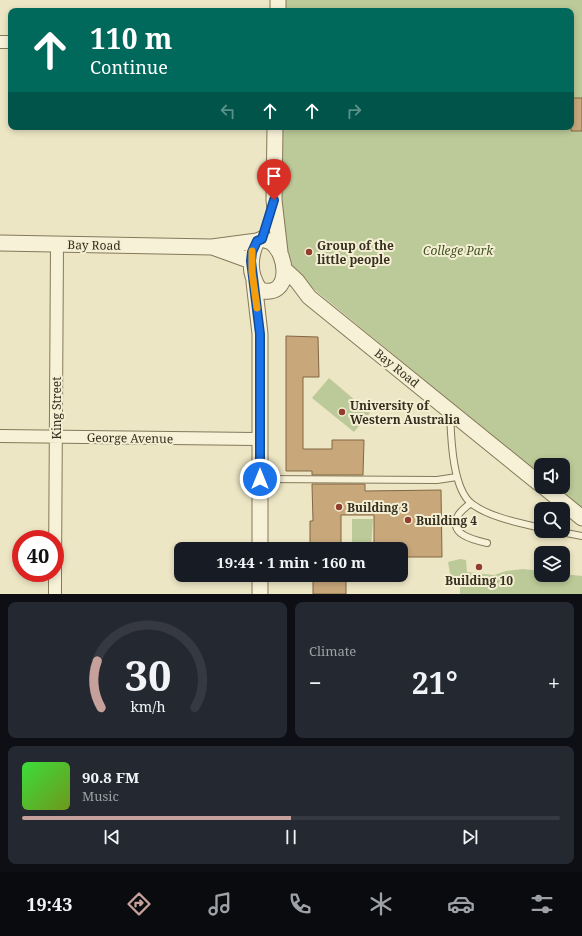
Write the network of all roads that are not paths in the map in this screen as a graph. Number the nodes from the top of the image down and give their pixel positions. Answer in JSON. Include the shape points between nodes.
{"nodes":[{"id":1,"x":276,"y":130,"type":"edge"},
{"id":2,"x":274,"y":200,"type":"junction"},
{"id":3,"x":260,"y":240,"type":"junction"},
{"id":4,"x":0,"y":243,"type":"edge"},
{"id":5,"x":57,"y":244,"type":"junction"},
{"id":6,"x":212,"y":247,"type":"junction"},
{"id":7,"x":280,"y":252,"type":"junction"},
{"id":8,"x":251,"y":261,"type":"junction"},
{"id":9,"x":284,"y":269,"type":"junction"},
{"id":10,"x":254,"y":282,"type":"junction"},
{"id":11,"x":273,"y":291,"type":"junction"},
{"id":12,"x":309,"y":297,"type":"junction"},
{"id":13,"x":260,"y":334,"type":"junction"},
{"id":14,"x":450,"y":411,"type":"junction"},
{"id":15,"x":0,"y":436,"type":"edge"},
{"id":16,"x":56,"y":437,"type":"junction"},
{"id":17,"x":260,"y":440,"type":"junction"},
{"id":18,"x":457,"y":477,"type":"junction"},
{"id":19,"x":260,"y":479,"type":"junction"},
{"id":20,"x":534,"y":479,"type":"edge"},
{"id":21,"x":553,"y":494,"type":"edge"},
{"id":22,"x":471,"y":503,"type":"junction"},
{"id":23,"x":582,"y":518,"type":"edge"},
{"id":24,"x":534,"y":526,"type":"edge"},
{"id":25,"x":55,"y":530,"type":"edge"},
{"id":26,"x":570,"y":534,"type":"edge"},
{"id":27,"x":582,"y":536,"type":"edge"},
{"id":28,"x":260,"y":542,"type":"edge"},
{"id":29,"x":487,"y":543,"type":"dead end"},
{"id":30,"x":55,"y":582,"type":"edge"},
{"id":31,"x":260,"y":582,"type":"edge"},
{"id":32,"x":55,"y":594,"type":"edge"},
{"id":33,"x":260,"y":594,"type":"edge"}],
"edges":[{"from":1,"to":2,"type":"street"},
{"from":2,"to":3,"type":"street"},
{"from":2,"to":7,"type":"street"},
{"from":3,"to":6,"type":"street","name":"Bay Road"},
{"from":3,"to":7,"type":"street","via":[[271,242]]},
{"from":3,"to":8,"type":"street","via":[[252,252]]},
{"from":4,"to":5,"type":"street","name":"Bay Road"},
{"from":5,"to":6,"type":"street","name":"Bay Road"},
{"from":5,"to":16,"type":"street","name":"King Street"},
{"from":6,"to":8,"type":"street","name":"Bay Road"},
{"from":7,"to":9,"type":"street"},
{"from":8,"to":10,"type":"street"},
{"from":9,"to":11,"type":"street","via":[[283,281]]},
{"from":9,"to":12,"type":"street","name":"Bay Road"},
{"from":10,"to":11,"type":"street","via":[[260,290]]},
{"from":10,"to":13,"type":"street"},
{"from":11,"to":12,"type":"street","name":"Bay Road","via":[[292,291]]},
{"from":11,"to":13,"type":"street"},
{"from":12,"to":14,"type":"street","name":"Bay Road"},
{"from":13,"to":17,"type":"street"},
{"from":14,"to":18,"type":"lane"},
{"from":14,"to":20,"type":"street","name":"Bay Road"},
{"from":15,"to":16,"type":"street","name":"George Avenue"},
{"from":16,"to":17,"type":"street","name":"George Avenue"},
{"from":16,"to":25,"type":"street","name":"King Street"},
{"from":17,"to":19,"type":"street"},
{"from":18,"to":19,"type":"lane","via":[[437,480]]},
{"from":18,"to":22,"type":"lane"},
{"from":19,"to":28,"type":"street"},
{"from":21,"to":23,"type":"street"},
{"from":22,"to":24,"type":"lane","via":[[483,510]]},
{"from":22,"to":29,"type":"lane","via":[[459,514],[456,525],[459,532],[467,538]]},
{"from":26,"to":27,"type":"lane"},
{"from":30,"to":32,"type":"street","name":"King Street"},
{"from":31,"to":33,"type":"street"}]}
